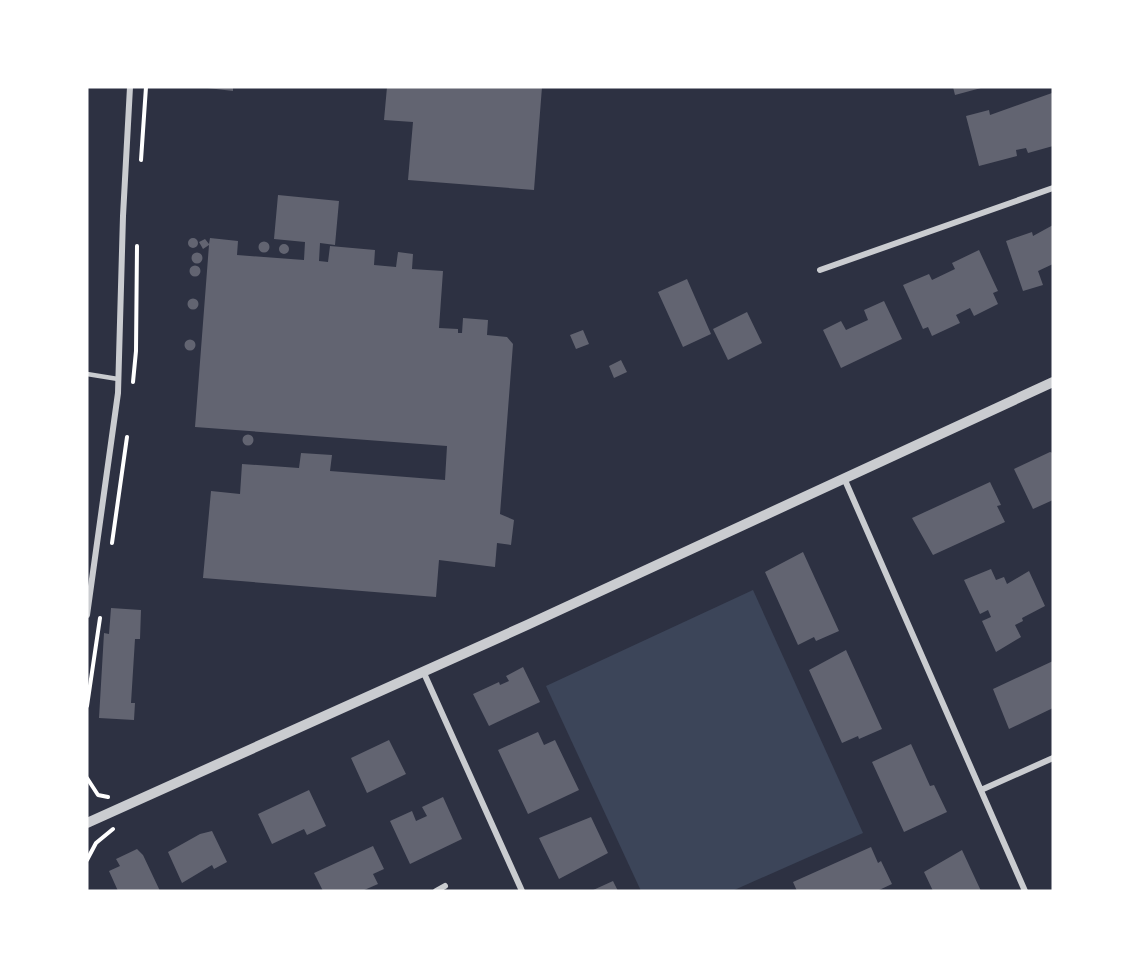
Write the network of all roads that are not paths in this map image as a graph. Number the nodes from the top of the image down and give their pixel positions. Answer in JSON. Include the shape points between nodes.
{"nodes":[{"id":1,"x":130,"y":87,"type":"edge"},
{"id":2,"x":1053,"y":188,"type":"edge"},
{"id":3,"x":820,"y":270,"type":"dead end"},
{"id":4,"x":87,"y":374,"type":"edge"},
{"id":5,"x":118,"y":379,"type":"junction"},
{"id":6,"x":1053,"y":382,"type":"edge"},
{"id":7,"x":844,"y":478,"type":"junction"},
{"id":8,"x":87,"y":556,"type":"edge"},
{"id":9,"x":95,"y":556,"type":"junction"},
{"id":10,"x":87,"y":615,"type":"edge"},
{"id":11,"x":423,"y":671,"type":"junction"},
{"id":12,"x":1053,"y":758,"type":"edge"},
{"id":13,"x":981,"y":789,"type":"junction"},
{"id":14,"x":87,"y":823,"type":"edge"},
{"id":15,"x":445,"y":886,"type":"dead end"},
{"id":16,"x":436,"y":891,"type":"edge"},
{"id":17,"x":522,"y":891,"type":"edge"},
{"id":18,"x":1025,"y":891,"type":"edge"}],
"edges":[{"from":1,"to":5,"type":"street"},
{"from":2,"to":3,"type":"street"},
{"from":4,"to":5,"type":"lane"},
{"from":5,"to":9,"type":"street"},
{"from":6,"to":7,"type":"street"},
{"from":7,"to":11,"type":"street"},
{"from":7,"to":13,"type":"street"},
{"from":8,"to":9,"type":"street"},
{"from":9,"to":10,"type":"street"},
{"from":11,"to":14,"type":"street"},
{"from":11,"to":17,"type":"street"},
{"from":12,"to":13,"type":"street"},
{"from":13,"to":18,"type":"street"},
{"from":15,"to":16,"type":"street"}]}
